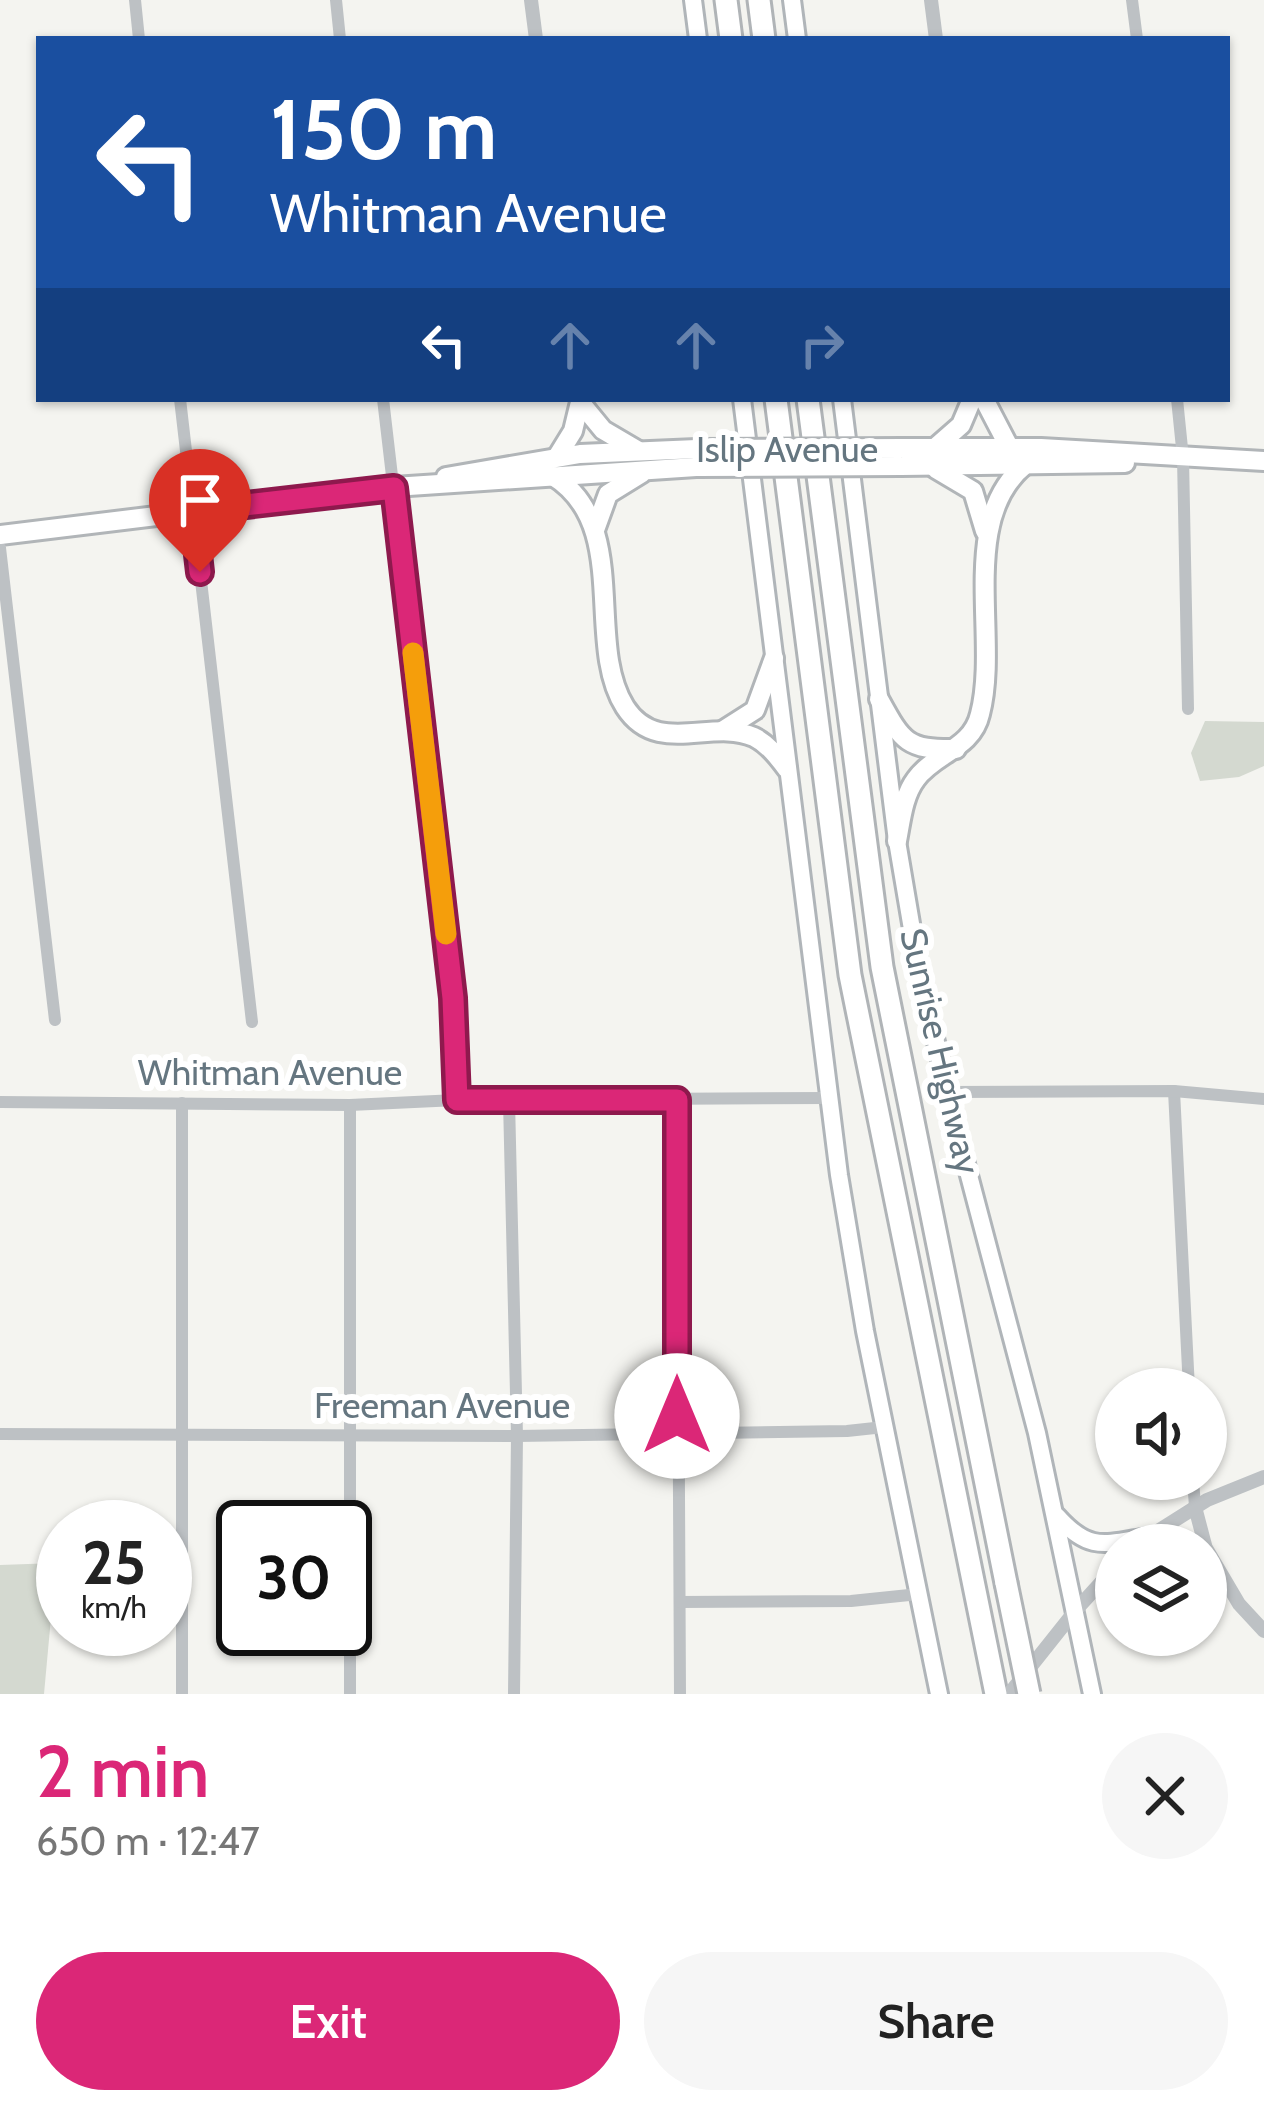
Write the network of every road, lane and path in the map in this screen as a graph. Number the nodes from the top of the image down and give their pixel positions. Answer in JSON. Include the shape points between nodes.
{"nodes":[{"id":1,"x":135,"y":0,"type":"edge"},
{"id":2,"x":336,"y":0,"type":"edge"},
{"id":3,"x":531,"y":0,"type":"edge"},
{"id":4,"x":693,"y":0,"type":"edge"},
{"id":5,"x":726,"y":0,"type":"edge"},
{"id":6,"x":759,"y":0,"type":"edge"},
{"id":7,"x":792,"y":0,"type":"edge"},
{"id":8,"x":931,"y":0,"type":"edge"},
{"id":9,"x":1132,"y":0,"type":"edge"},
{"id":10,"x":140,"y":36,"type":"edge"},
{"id":11,"x":340,"y":36,"type":"edge"},
{"id":12,"x":536,"y":36,"type":"edge"},
{"id":13,"x":698,"y":36,"type":"edge"},
{"id":14,"x":731,"y":36,"type":"edge"},
{"id":15,"x":764,"y":36,"type":"edge"},
{"id":16,"x":797,"y":36,"type":"edge"},
{"id":17,"x":936,"y":36,"type":"edge"},
{"id":18,"x":1137,"y":36,"type":"edge"},
{"id":19,"x":180,"y":402,"type":"edge"},
{"id":20,"x":383,"y":402,"type":"edge"},
{"id":21,"x":580,"y":402,"type":"edge"},
{"id":22,"x":582,"y":402,"type":"edge"},
{"id":23,"x":742,"y":402,"type":"edge"},
{"id":24,"x":776,"y":402,"type":"edge"},
{"id":25,"x":808,"y":402,"type":"edge"},
{"id":26,"x":842,"y":402,"type":"edge"},
{"id":27,"x":971,"y":402,"type":"edge"},
{"id":28,"x":986,"y":402,"type":"edge"},
{"id":29,"x":1177,"y":402,"type":"edge"},
{"id":30,"x":1009,"y":447,"type":"junction"},
{"id":31,"x":637,"y":450,"type":"junction"},
{"id":32,"x":932,"y":457,"type":"junction"},
{"id":33,"x":696,"y":458,"type":"junction"},
{"id":34,"x":1183,"y":458,"type":"junction"},
{"id":35,"x":1264,"y":461,"type":"edge"},
{"id":36,"x":1026,"y":464,"type":"junction"},
{"id":37,"x":555,"y":467,"type":"junction"},
{"id":38,"x":651,"y":468,"type":"junction"},
{"id":39,"x":394,"y":488,"type":"junction"},
{"id":40,"x":193,"y":511,"type":"junction"},
{"id":41,"x":595,"y":530,"type":"junction"},
{"id":42,"x":0,"y":535,"type":"edge"},
{"id":43,"x":988,"y":542,"type":"junction"},
{"id":44,"x":0,"y":548,"type":"edge"},
{"id":45,"x":774,"y":658,"type":"junction"},
{"id":46,"x":879,"y":700,"type":"junction"},
{"id":47,"x":1188,"y":709,"type":"dead end"},
{"id":48,"x":722,"y":731,"type":"junction"},
{"id":49,"x":956,"y":749,"type":"junction"},
{"id":50,"x":787,"y":769,"type":"junction"},
{"id":51,"x":897,"y":842,"type":"junction"},
{"id":52,"x":55,"y":1020,"type":"dead end"},
{"id":53,"x":252,"y":1022,"type":"dead end"},
{"id":54,"x":1174,"y":1091,"type":"junction"},
{"id":55,"x":947,"y":1092,"type":"junction"},
{"id":56,"x":828,"y":1098,"type":"junction"},
{"id":57,"x":1264,"y":1099,"type":"edge"},
{"id":58,"x":457,"y":1100,"type":"junction"},
{"id":59,"x":677,"y":1100,"type":"junction"},
{"id":60,"x":509,"y":1101,"type":"junction"},
{"id":61,"x":0,"y":1102,"type":"edge"},
{"id":62,"x":182,"y":1103,"type":"junction"},
{"id":63,"x":350,"y":1105,"type":"junction"},
{"id":64,"x":1188,"y":1368,"type":"edge"},
{"id":65,"x":884,"y":1427,"type":"junction"},
{"id":66,"x":676,"y":1431,"type":"junction"},
{"id":67,"x":0,"y":1434,"type":"edge"},
{"id":68,"x":182,"y":1435,"type":"junction"},
{"id":69,"x":350,"y":1436,"type":"junction"},
{"id":70,"x":517,"y":1436,"type":"junction"},
{"id":71,"x":1264,"y":1477,"type":"edge"},
{"id":72,"x":1194,"y":1500,"type":"edge"},
{"id":73,"x":1195,"y":1507,"type":"junction"},
{"id":74,"x":1054,"y":1513,"type":"junction"},
{"id":75,"x":1168,"y":1524,"type":"edge"},
{"id":76,"x":1199,"y":1524,"type":"edge"},
{"id":77,"x":1095,"y":1544,"type":"edge"},
{"id":78,"x":1227,"y":1584,"type":"edge"},
{"id":79,"x":1095,"y":1589,"type":"edge"},
{"id":80,"x":919,"y":1594,"type":"junction"},
{"id":81,"x":680,"y":1602,"type":"junction"},
{"id":82,"x":1075,"y":1611,"type":"junction"},
{"id":83,"x":1264,"y":1631,"type":"edge"},
{"id":84,"x":182,"y":1694,"type":"edge"},
{"id":85,"x":350,"y":1694,"type":"edge"},
{"id":86,"x":514,"y":1694,"type":"edge"},
{"id":87,"x":680,"y":1694,"type":"edge"},
{"id":88,"x":939,"y":1694,"type":"edge"},
{"id":89,"x":996,"y":1694,"type":"edge"},
{"id":90,"x":1009,"y":1694,"type":"edge"},
{"id":91,"x":1029,"y":1694,"type":"edge"},
{"id":92,"x":1092,"y":1694,"type":"edge"}],
"edges":[{"from":1,"to":10,"type":"street"},
{"from":2,"to":11,"type":"street"},
{"from":3,"to":12,"type":"street"},
{"from":4,"to":13,"type":"main road"},
{"from":5,"to":14,"type":"highway"},
{"from":6,"to":15,"type":"highway"},
{"from":7,"to":16,"type":"main road"},
{"from":8,"to":17,"type":"street"},
{"from":9,"to":18,"type":"street"},
{"from":19,"to":40,"type":"street"},
{"from":20,"to":39,"type":"street"},
{"from":21,"to":37,"type":"main road"},
{"from":22,"to":31,"type":"main road","via":[[603,430]]},
{"from":23,"to":45,"type":"main road"},
{"from":24,"to":89,"type":"highway","name":"Sunrise Highway","via":[[850,975]]},
{"from":25,"to":91,"type":"highway","name":"Sunrise Highway","bridge":true,"via":[[882,967]]},
{"from":26,"to":46,"type":"main road","name":"Sunrise Highway"},
{"from":27,"to":32,"type":"main road","via":[[962,425]]},
{"from":28,"to":30,"type":"main road"},
{"from":29,"to":34,"type":"street"},
{"from":30,"to":32,"type":"main road","name":"Islip Avenue"},
{"from":30,"to":34,"type":"main road","name":"Islip Avenue"},
{"from":31,"to":33,"type":"main road","name":"Islip Avenue"},
{"from":31,"to":37,"type":"main road","name":"Islip Avenue"},
{"from":32,"to":33,"type":"main road","name":"Islip Avenue","bridge":true},
{"from":32,"to":36,"type":"main road","name":"Islip Avenue"},
{"from":32,"to":43,"type":"main road","via":[[974,491]]},
{"from":33,"to":38,"type":"main road","name":"Islip Avenue"},
{"from":34,"to":35,"type":"main road","name":"Islip Avenue"},
{"from":34,"to":36,"type":"main road","name":"Islip Avenue"},
{"from":34,"to":47,"type":"street"},
{"from":36,"to":43,"type":"main road","via":[[1001,489]]},
{"from":37,"to":38,"type":"main road","name":"Islip Avenue"},
{"from":37,"to":39,"type":"main road","name":"Islip Avenue"},
{"from":37,"to":41,"type":"main road"},
{"from":38,"to":41,"type":"main road","via":[[608,494]]},
{"from":39,"to":40,"type":"main road","name":"Islip Avenue"},
{"from":39,"to":58,"type":"street","via":[[453,998]]},
{"from":40,"to":42,"type":"main road","name":"Islip Avenue"},
{"from":40,"to":53,"type":"street"},
{"from":41,"to":48,"type":"main road","via":[[615,682],[628,711],[661,733]]},
{"from":43,"to":49,"type":"main road","via":[[981,710]]},
{"from":44,"to":52,"type":"street"},
{"from":45,"to":48,"type":"main road","via":[[755,710]]},
{"from":45,"to":50,"type":"main road"},
{"from":46,"to":49,"type":"main road","via":[[908,743]]},
{"from":46,"to":51,"type":"main road","name":"Sunrise Highway"},
{"from":48,"to":50,"type":"main road","via":[[755,738]]},
{"from":49,"to":51,"type":"main road","via":[[913,783]]},
{"from":50,"to":56,"type":"main road"},
{"from":51,"to":55,"type":"main road","name":"Sunrise Highway"},
{"from":54,"to":55,"type":"street"},
{"from":54,"to":57,"type":"street"},
{"from":54,"to":64,"type":"street"},
{"from":55,"to":74,"type":"main road","name":"Sunrise Highway"},
{"from":56,"to":59,"type":"street","name":"Whitman Avenue"},
{"from":56,"to":65,"type":"main road"},
{"from":58,"to":60,"type":"street","name":"Whitman Avenue"},
{"from":58,"to":63,"type":"street","name":"Whitman Avenue"},
{"from":59,"to":60,"type":"street","name":"Whitman Avenue"},
{"from":59,"to":66,"type":"street"},
{"from":60,"to":70,"type":"street"},
{"from":61,"to":62,"type":"street","name":"Whitman Avenue"},
{"from":62,"to":63,"type":"street","name":"Whitman Avenue"},
{"from":62,"to":68,"type":"street"},
{"from":63,"to":69,"type":"street"},
{"from":65,"to":66,"type":"street","name":"Freeman Avenue"},
{"from":65,"to":80,"type":"main road"},
{"from":66,"to":70,"type":"street","name":"Freeman Avenue"},
{"from":66,"to":81,"type":"street"},
{"from":67,"to":68,"type":"street","name":"Freeman Avenue"},
{"from":68,"to":69,"type":"street","name":"Freeman Avenue"},
{"from":68,"to":84,"type":"street"},
{"from":69,"to":70,"type":"street","name":"Freeman Avenue"},
{"from":69,"to":85,"type":"street"},
{"from":70,"to":86,"type":"street"},
{"from":71,"to":73,"type":"street"},
{"from":72,"to":73,"type":"street"},
{"from":73,"to":75,"type":"street"},
{"from":73,"to":76,"type":"street"},
{"from":74,"to":77,"type":"main road"},
{"from":74,"to":82,"type":"main road","name":"Sunrise Highway"},
{"from":78,"to":83,"type":"street"},
{"from":79,"to":82,"type":"street"},
{"from":80,"to":81,"type":"street"},
{"from":80,"to":88,"type":"main road"},
{"from":81,"to":87,"type":"street"},
{"from":82,"to":90,"type":"street"},
{"from":82,"to":92,"type":"main road","name":"Sunrise Highway"}]}
